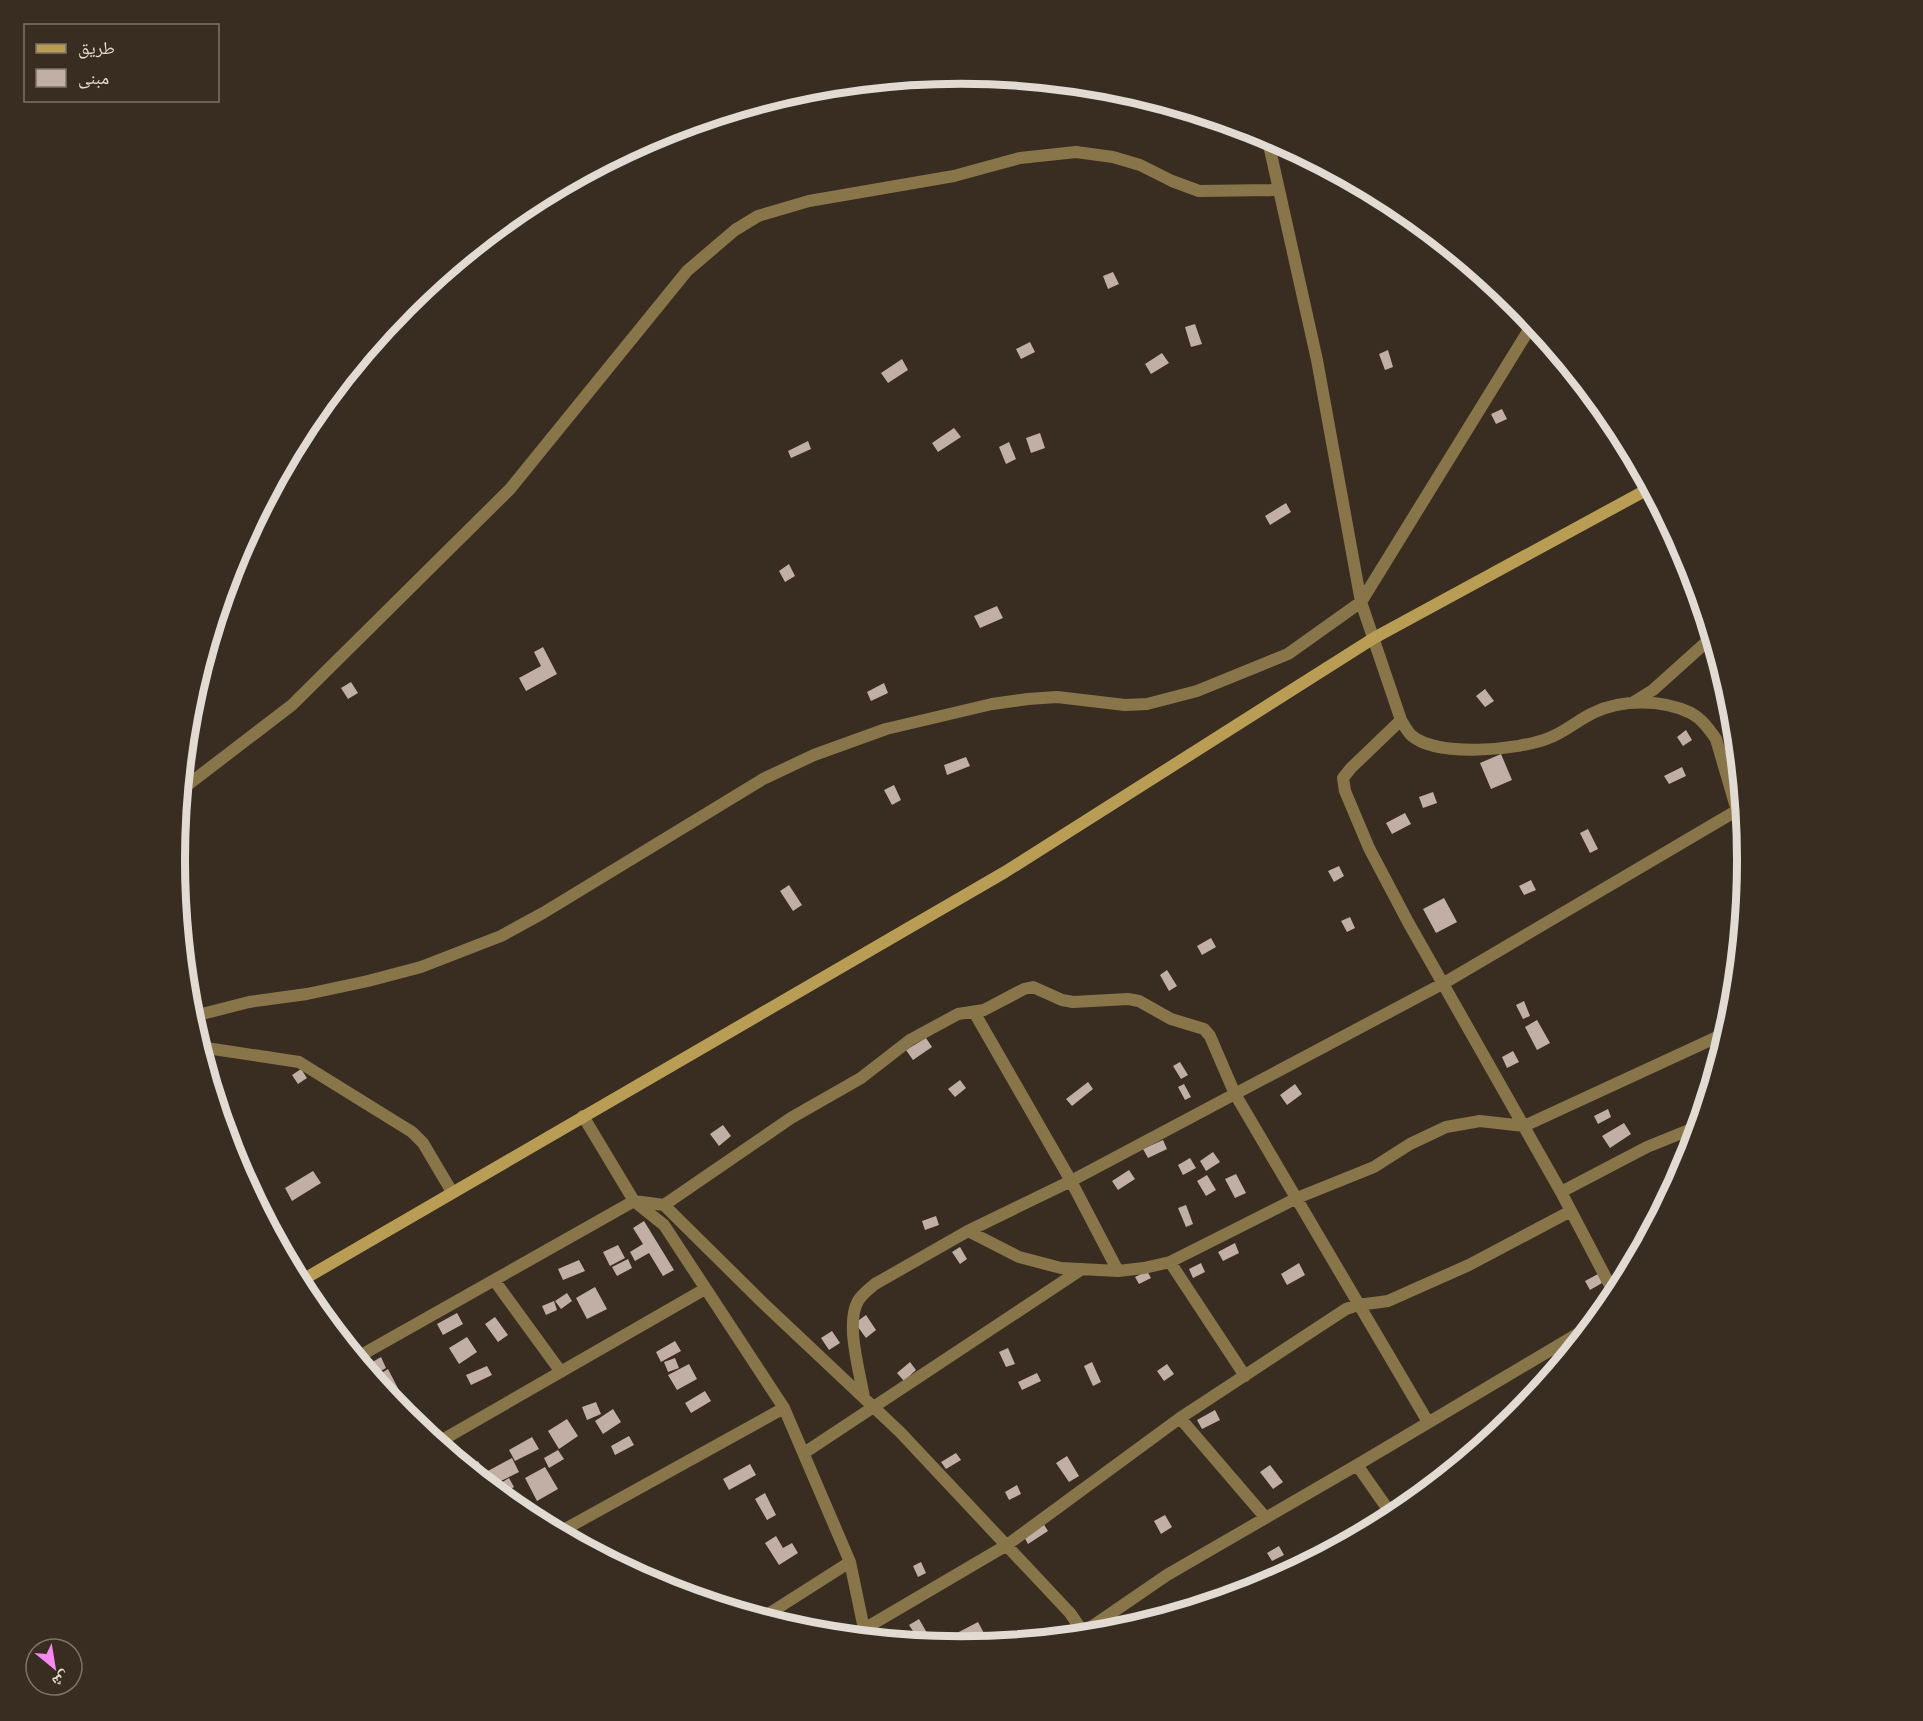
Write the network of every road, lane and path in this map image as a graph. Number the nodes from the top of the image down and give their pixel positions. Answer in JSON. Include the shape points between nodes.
{"nodes":[{"id":1,"x":1270,"y":148,"type":"edge"},
{"id":2,"x":1279,"y":190,"type":"junction"},
{"id":3,"x":1528,"y":330,"type":"edge"},
{"id":4,"x":1644,"y":491,"type":"edge"},
{"id":5,"x":1361,"y":602,"type":"junction"},
{"id":6,"x":1374,"y":638,"type":"junction"},
{"id":7,"x":1706,"y":642,"type":"edge"},
{"id":8,"x":1631,"y":704,"type":"junction"},
{"id":9,"x":1401,"y":720,"type":"junction"},
{"id":10,"x":190,"y":784,"type":"edge"},
{"id":11,"x":1736,"y":811,"type":"joint"},
{"id":12,"x":1444,"y":983,"type":"junction"},
{"id":13,"x":974,"y":1012,"type":"junction"},
{"id":14,"x":201,"y":1014,"type":"edge"},
{"id":15,"x":1717,"y":1037,"type":"edge"},
{"id":16,"x":208,"y":1048,"type":"edge"},
{"id":17,"x":1235,"y":1094,"type":"junction"},
{"id":18,"x":583,"y":1116,"type":"junction"},
{"id":19,"x":1524,"y":1126,"type":"junction"},
{"id":20,"x":1690,"y":1130,"type":"edge"},
{"id":21,"x":1071,"y":1181,"type":"junction"},
{"id":22,"x":452,"y":1192,"type":"junction"},
{"id":23,"x":1561,"y":1192,"type":"junction"},
{"id":24,"x":1297,"y":1198,"type":"junction"},
{"id":25,"x":634,"y":1201,"type":"junction"},
{"id":26,"x":664,"y":1205,"type":"junction"},
{"id":27,"x":1571,"y":1211,"type":"junction"},
{"id":28,"x":968,"y":1232,"type":"junction"},
{"id":29,"x":1170,"y":1262,"type":"junction"},
{"id":30,"x":1082,"y":1269,"type":"junction"},
{"id":31,"x":1118,"y":1271,"type":"junction"},
{"id":32,"x":307,"y":1277,"type":"edge"},
{"id":33,"x":494,"y":1280,"type":"junction"},
{"id":34,"x":1610,"y":1286,"type":"edge"},
{"id":35,"x":705,"y":1289,"type":"junction"},
{"id":36,"x":1358,"y":1305,"type":"junction"},
{"id":37,"x":1577,"y":1334,"type":"edge"},
{"id":38,"x":363,"y":1354,"type":"edge"},
{"id":39,"x":561,"y":1372,"type":"junction"},
{"id":40,"x":1245,"y":1376,"type":"junction"},
{"id":41,"x":864,"y":1398,"type":"junction"},
{"id":42,"x":784,"y":1408,"type":"junction"},
{"id":43,"x":875,"y":1408,"type":"junction"},
{"id":44,"x":1180,"y":1418,"type":"junction"},
{"id":45,"x":1428,"y":1422,"type":"junction"},
{"id":46,"x":444,"y":1439,"type":"edge"},
{"id":47,"x":804,"y":1453,"type":"junction"},
{"id":48,"x":1357,"y":1465,"type":"junction"},
{"id":49,"x":1388,"y":1509,"type":"edge"},
{"id":50,"x":1265,"y":1517,"type":"junction"},
{"id":51,"x":566,"y":1529,"type":"edge"},
{"id":52,"x":1007,"y":1545,"type":"junction"},
{"id":53,"x":850,"y":1562,"type":"junction"},
{"id":54,"x":770,"y":1613,"type":"edge"},
{"id":55,"x":1097,"y":1625,"type":"edge"},
{"id":56,"x":1078,"y":1628,"type":"edge"},
{"id":57,"x":862,"y":1630,"type":"edge"},
{"id":58,"x":867,"y":1631,"type":"edge"}],
"edges":[{"from":1,"to":2,"type":"street"},
{"from":2,"to":5,"type":"street","via":[[1317,360]]},
{"from":2,"to":10,"type":"street","via":[[1199,191],[1140,165],[1076,152],[1020,158],[954,176],[808,201],[758,216],[735,230],[687,271],[510,489],[292,705]]},
{"from":3,"to":5,"type":"street"},
{"from":4,"to":6,"type":"main road"},
{"from":5,"to":6,"type":"street"},
{"from":5,"to":14,"type":"street","via":[[1288,654],[1197,692],[1147,704],[1057,697],[992,704],[886,729],[763,778],[501,936],[421,967],[368,981]]},
{"from":6,"to":9,"type":"street"},
{"from":6,"to":18,"type":"main road","via":[[1005,872]]},
{"from":7,"to":8,"type":"street","via":[[1653,690]]},
{"from":8,"to":9,"type":"street","via":[[1610,706],[1591,714],[1548,739],[1492,750],[1427,744],[1411,735]]},
{"from":8,"to":11,"type":"street","via":[[1664,705],[1692,713],[1707,725],[1716,739]]},
{"from":9,"to":12,"type":"street","via":[[1343,778],[1345,791],[1369,848]]},
{"from":11,"to":12,"type":"street"},
{"from":12,"to":17,"type":"street"},
{"from":12,"to":19,"type":"street"},
{"from":13,"to":17,"type":"street","via":[[1034,987],[1073,1002],[1139,1001],[1171,1019],[1204,1029]]},
{"from":13,"to":21,"type":"street"},
{"from":13,"to":26,"type":"street","via":[[958,1014],[910,1040],[861,1078],[791,1118]]},
{"from":15,"to":19,"type":"street"},
{"from":16,"to":22,"type":"street","via":[[299,1062],[412,1132],[423,1143]]},
{"from":17,"to":21,"type":"street"},
{"from":17,"to":24,"type":"street"},
{"from":18,"to":22,"type":"main road"},
{"from":18,"to":25,"type":"street"},
{"from":19,"to":23,"type":"street"},
{"from":19,"to":24,"type":"street","via":[[1480,1121],[1446,1127],[1374,1167]]},
{"from":20,"to":23,"type":"street","via":[[1647,1147]]},
{"from":21,"to":28,"type":"street"},
{"from":21,"to":31,"type":"street"},
{"from":22,"to":32,"type":"main road"},
{"from":23,"to":27,"type":"street"},
{"from":24,"to":29,"type":"street"},
{"from":24,"to":36,"type":"street"},
{"from":25,"to":26,"type":"street"},
{"from":25,"to":33,"type":"street"},
{"from":25,"to":35,"type":"street","via":[[664,1225]]},
{"from":26,"to":41,"type":"street"},
{"from":27,"to":34,"type":"street"},
{"from":27,"to":36,"type":"street","via":[[1469,1265],[1388,1300]]},
{"from":28,"to":30,"type":"street","via":[[1037,1263]]},
{"from":28,"to":41,"type":"street","via":[[862,1295],[852,1321]]},
{"from":29,"to":31,"type":"street"},
{"from":29,"to":40,"type":"street"},
{"from":30,"to":31,"type":"street"},
{"from":30,"to":43,"type":"street"},
{"from":33,"to":38,"type":"street"},
{"from":33,"to":39,"type":"street"},
{"from":35,"to":39,"type":"street"},
{"from":35,"to":42,"type":"street"},
{"from":36,"to":40,"type":"street"},
{"from":36,"to":45,"type":"street"},
{"from":37,"to":45,"type":"street"},
{"from":39,"to":46,"type":"street"},
{"from":40,"to":44,"type":"street"},
{"from":41,"to":43,"type":"street"},
{"from":42,"to":47,"type":"street"},
{"from":42,"to":51,"type":"street"},
{"from":43,"to":47,"type":"street"},
{"from":43,"to":52,"type":"street"},
{"from":44,"to":50,"type":"street"},
{"from":44,"to":52,"type":"street"},
{"from":45,"to":48,"type":"street"},
{"from":47,"to":53,"type":"street"},
{"from":48,"to":49,"type":"street"},
{"from":48,"to":50,"type":"street"},
{"from":50,"to":55,"type":"street","via":[[1167,1575]]},
{"from":52,"to":56,"type":"street","via":[[1070,1612]]},
{"from":52,"to":58,"type":"street"},
{"from":53,"to":54,"type":"street"},
{"from":53,"to":57,"type":"street"}]}
